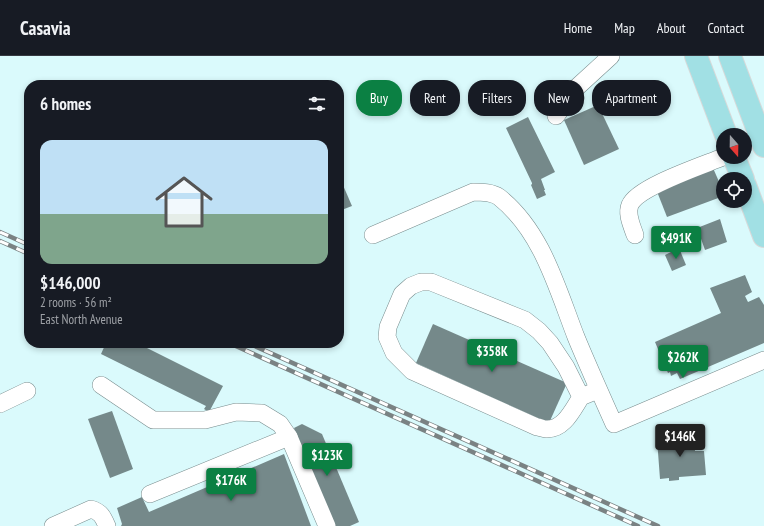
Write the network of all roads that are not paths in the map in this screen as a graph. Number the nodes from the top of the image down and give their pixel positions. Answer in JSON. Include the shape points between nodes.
{"nodes":[{"id":1,"x":611,"y":56,"type":"edge"},
{"id":2,"x":696,"y":56,"type":"edge"},
{"id":3,"x":730,"y":56,"type":"edge"},
{"id":4,"x":584,"y":80,"type":"edge"},
{"id":5,"x":723,"y":128,"type":"edge"},
{"id":6,"x":764,"y":146,"type":"edge"},
{"id":7,"x":716,"y":160,"type":"edge"},
{"id":8,"x":752,"y":204,"type":"edge"},
{"id":9,"x":373,"y":235,"type":"dead end"},
{"id":10,"x":635,"y":235,"type":"dead end"},
{"id":11,"x":764,"y":236,"type":"edge"},
{"id":12,"x":764,"y":360,"type":"edge"},
{"id":13,"x":101,"y":385,"type":"dead end"},
{"id":14,"x":598,"y":390,"type":"junction"},
{"id":15,"x":26,"y":391,"type":"dead end"},
{"id":16,"x":581,"y":397,"type":"junction"},
{"id":17,"x":0,"y":404,"type":"edge"},
{"id":18,"x":289,"y":437,"type":"junction"},
{"id":19,"x":150,"y":494,"type":"dead end"},
{"id":20,"x":53,"y":526,"type":"edge"},
{"id":21,"x":107,"y":526,"type":"edge"},
{"id":22,"x":327,"y":526,"type":"edge"}],
"edges":[{"from":1,"to":4,"type":"street"},
{"from":2,"to":5,"type":"main road"},
{"from":3,"to":6,"type":"main road"},
{"from":7,"to":10,"type":"street","via":[[641,192],[630,204],[629,210]]},
{"from":8,"to":11,"type":"main road"},
{"from":9,"to":14,"type":"street","via":[[473,192],[498,196],[519,216],[538,244]]},
{"from":12,"to":14,"type":"street","via":[[614,424]]},
{"from":13,"to":18,"type":"street","via":[[153,420],[205,420],[236,412],[262,413],[280,424]]},
{"from":14,"to":16,"type":"street"},
{"from":15,"to":17,"type":"street"},
{"from":16,"to":16,"type":"street","via":[[566,367],[550,344],[525,320],[431,282],[411,286],[402,294],[388,327],[387,337],[394,353],[412,371],[546,429],[566,420]]},
{"from":18,"to":19,"type":"street"},
{"from":18,"to":22,"type":"street"},
{"from":20,"to":21,"type":"street","via":[[92,509],[103,515]]}]}
